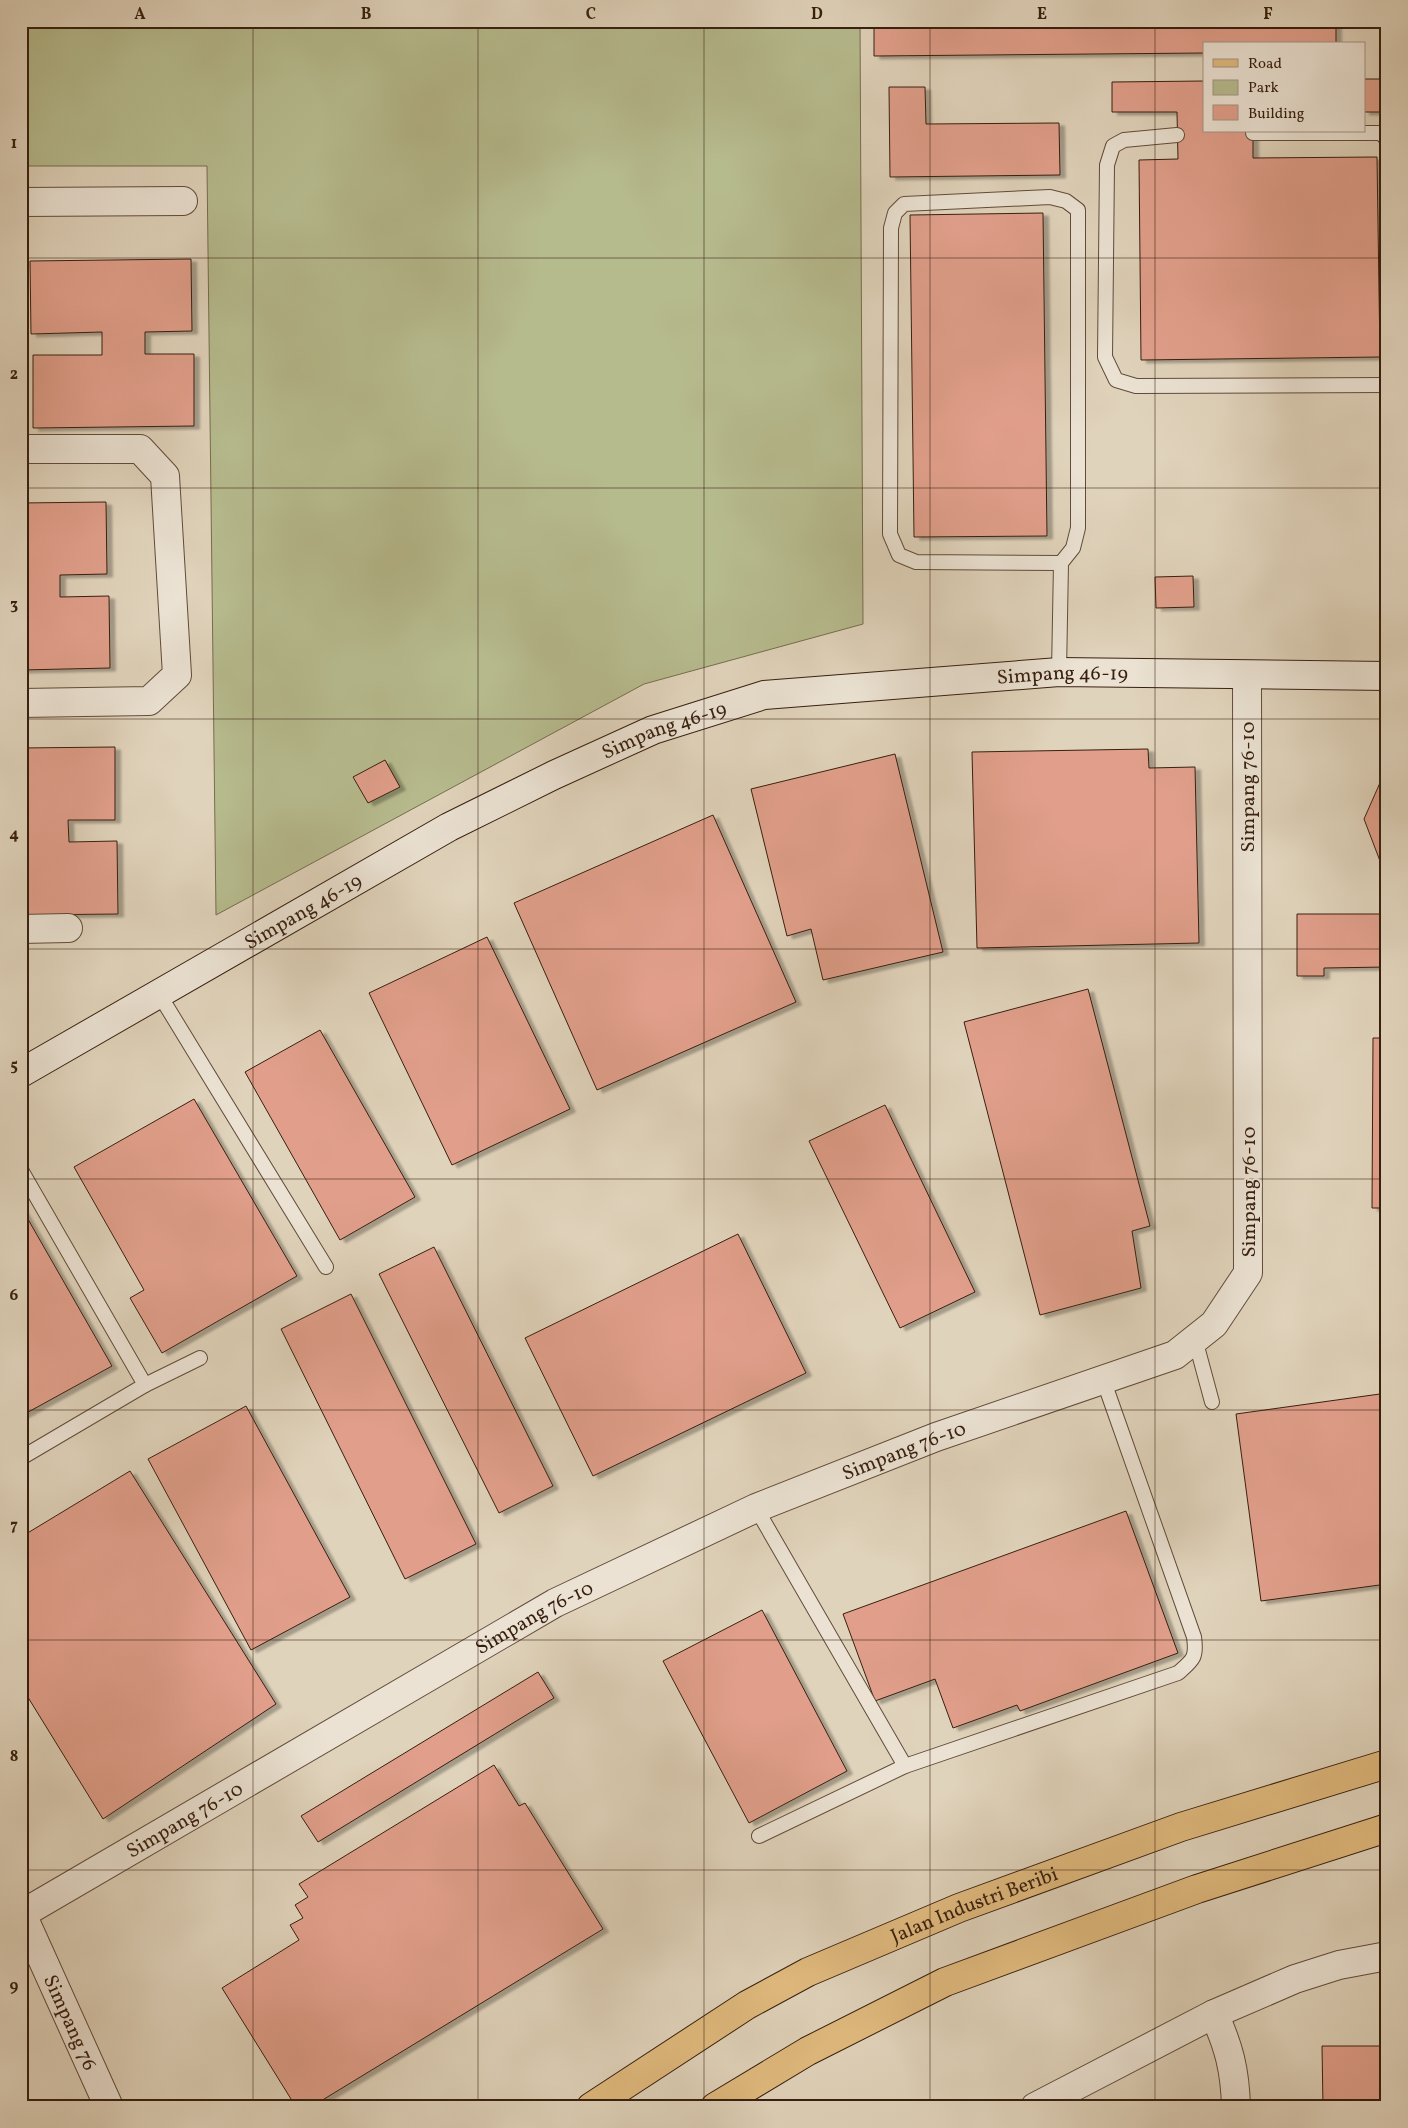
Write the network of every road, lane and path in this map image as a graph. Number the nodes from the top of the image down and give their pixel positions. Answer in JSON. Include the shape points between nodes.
{"nodes":[{"id":1,"x":1253,"y":133,"type":"dead end"},
{"id":2,"x":1177,"y":135,"type":"dead end"},
{"id":3,"x":1387,"y":140,"type":"edge"},
{"id":4,"x":183,"y":201,"type":"dead end"},
{"id":5,"x":21,"y":202,"type":"edge"},
{"id":6,"x":1387,"y":385,"type":"edge"},
{"id":7,"x":21,"y":449,"type":"edge"},
{"id":8,"x":1060,"y":563,"type":"junction"},
{"id":9,"x":1059,"y":672,"type":"junction"},
{"id":10,"x":1247,"y":675,"type":"junction"},
{"id":11,"x":1387,"y":676,"type":"edge"},
{"id":12,"x":21,"y":703,"type":"edge"},
{"id":13,"x":68,"y":928,"type":"dead end"},
{"id":14,"x":21,"y":929,"type":"edge"},
{"id":15,"x":159,"y":994,"type":"junction"},
{"id":16,"x":21,"y":1073,"type":"edge"},
{"id":17,"x":21,"y":1170,"type":"edge"},
{"id":18,"x":326,"y":1266,"type":"dead end"},
{"id":19,"x":1195,"y":1339,"type":"junction"},
{"id":20,"x":200,"y":1358,"type":"dead end"},
{"id":21,"x":1103,"y":1379,"type":"junction"},
{"id":22,"x":145,"y":1385,"type":"junction"},
{"id":23,"x":1212,"y":1402,"type":"dead end"},
{"id":24,"x":21,"y":1458,"type":"edge"},
{"id":25,"x":756,"y":1508,"type":"junction"},
{"id":26,"x":1387,"y":1764,"type":"edge"},
{"id":27,"x":905,"y":1766,"type":"junction"},
{"id":28,"x":1387,"y":1828,"type":"edge"},
{"id":29,"x":759,"y":1836,"type":"dead end"},
{"id":30,"x":22,"y":1913,"type":"edge"},
{"id":31,"x":1387,"y":1956,"type":"edge"},
{"id":32,"x":1214,"y":2014,"type":"junction"},
{"id":33,"x":108,"y":2107,"type":"edge"},
{"id":34,"x":590,"y":2107,"type":"edge"},
{"id":35,"x":715,"y":2107,"type":"edge"},
{"id":36,"x":1035,"y":2107,"type":"edge"},
{"id":37,"x":1236,"y":2107,"type":"edge"}],
"edges":[{"from":1,"to":3,"type":"lane","via":[[1381,133]]},
{"from":2,"to":6,"type":"lane","via":[[1124,140],[1113,146],[1107,165],[1105,357],[1116,380],[1136,386]]},
{"from":4,"to":5,"type":"street"},
{"from":7,"to":12,"type":"street","via":[[140,449],[166,476],[176,675],[149,702]]},
{"from":8,"to":8,"type":"lane","via":[[916,562],[900,555],[890,534],[891,228],[895,213],[904,204],[1050,197],[1066,201],[1078,210],[1078,528],[1073,548]]},
{"from":8,"to":9,"type":"lane"},
{"from":9,"to":10,"type":"street","name":"Simpang 46-19"},
{"from":9,"to":15,"type":"street","name":"Simpang 46-19","via":[[764,695],[654,730],[449,827]]},
{"from":10,"to":11,"type":"street","name":"Simpang 46-19"},
{"from":10,"to":19,"type":"street","name":"Simpang 76-10","via":[[1248,1272],[1214,1324]]},
{"from":13,"to":14,"type":"street"},
{"from":15,"to":16,"type":"street","name":"Simpang 46-19"},
{"from":15,"to":18,"type":"lane"},
{"from":17,"to":22,"type":"lane"},
{"from":19,"to":21,"type":"street","name":"Simpang 76-10","via":[[1175,1355]]},
{"from":19,"to":23,"type":"lane"},
{"from":20,"to":22,"type":"lane"},
{"from":21,"to":25,"type":"street","name":"Simpang 76-10","via":[[936,1437]]},
{"from":21,"to":27,"type":"lane","via":[[1194,1637],[1196,1649],[1193,1660],[1178,1673]]},
{"from":22,"to":24,"type":"lane"},
{"from":25,"to":27,"type":"lane"},
{"from":25,"to":30,"type":"street","name":"Simpang 76-10","via":[[555,1603]]},
{"from":26,"to":34,"type":"main road","name":"Jalan Industri Beribi","via":[[1181,1827],[959,1908],[808,1972],[747,2005]]},
{"from":27,"to":29,"type":"lane"},
{"from":28,"to":35,"type":"main road","via":[[1197,1889],[945,1982],[808,2051]]},
{"from":30,"to":33,"type":"street","name":"Simpang 76"},
{"from":31,"to":32,"type":"street","via":[[1339,1965],[1295,1979]]},
{"from":32,"to":36,"type":"street"},
{"from":32,"to":37,"type":"street","via":[[1233,2067]]}]}
